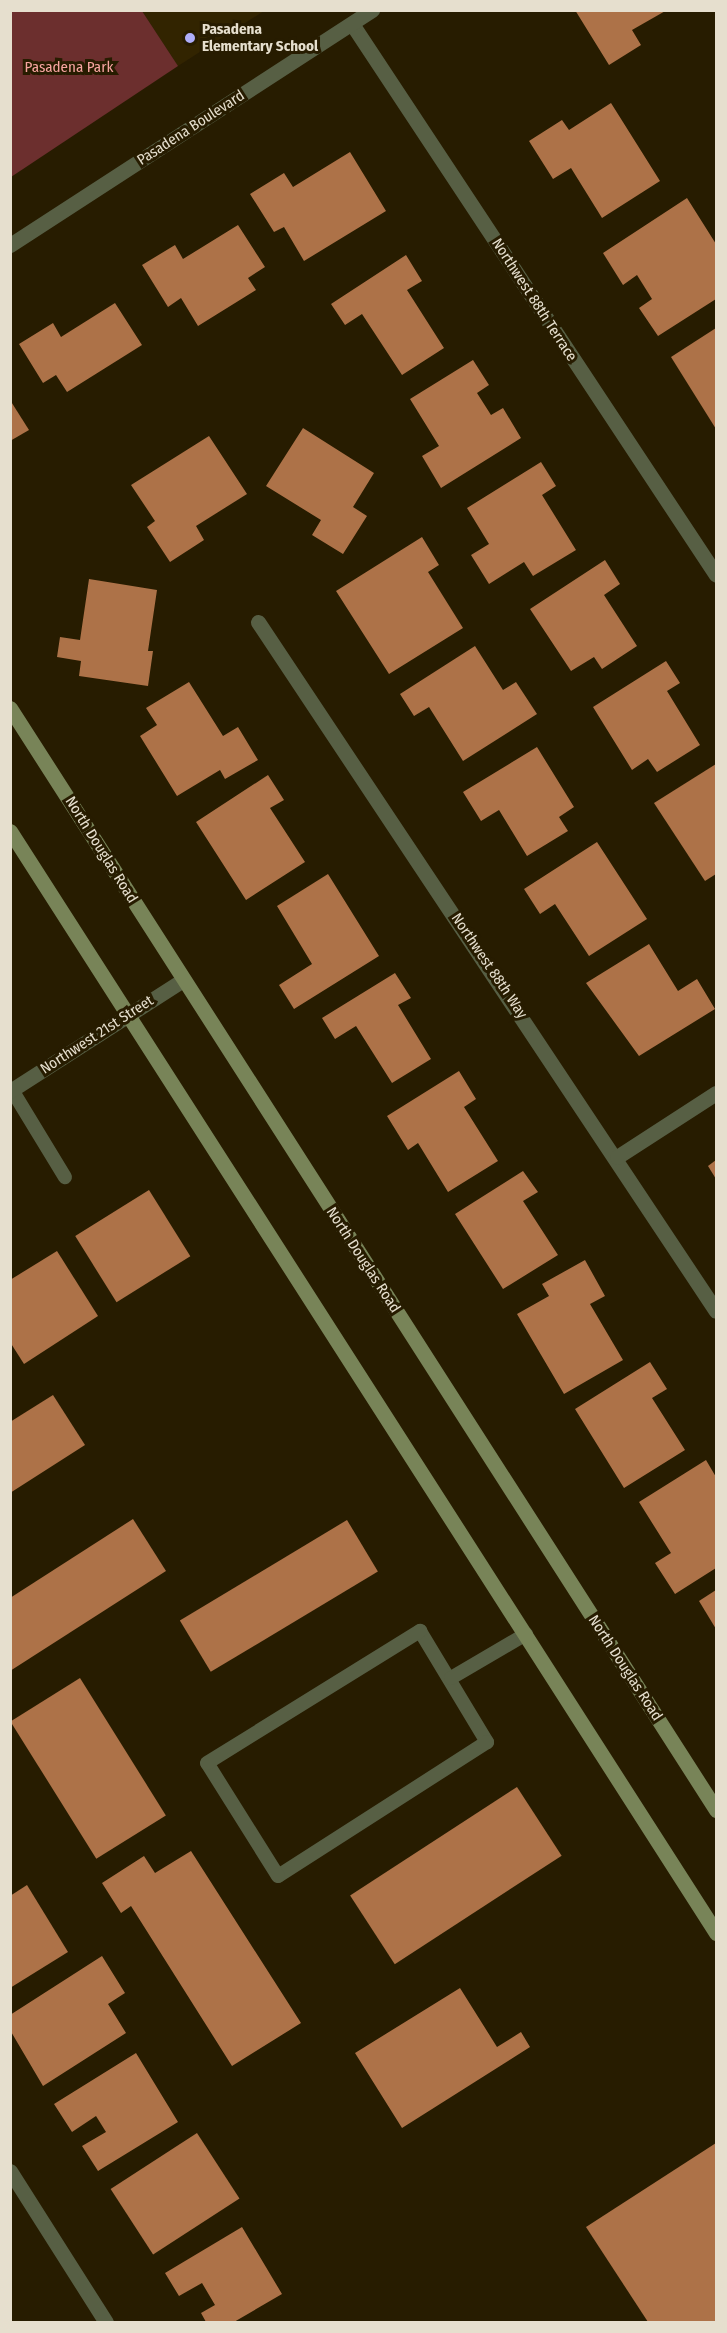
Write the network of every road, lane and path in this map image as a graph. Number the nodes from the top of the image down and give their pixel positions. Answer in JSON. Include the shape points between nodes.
{"nodes":[{"id":1,"x":372,"y":10,"type":"edge"},
{"id":2,"x":352,"y":24,"type":"junction"},
{"id":3,"x":10,"y":245,"type":"edge"},
{"id":4,"x":717,"y":575,"type":"edge"},
{"id":5,"x":258,"y":622,"type":"dead end"},
{"id":6,"x":10,"y":708,"type":"edge"},
{"id":7,"x":10,"y":831,"type":"edge"},
{"id":8,"x":183,"y":980,"type":"junction"},
{"id":9,"x":128,"y":1014,"type":"junction"},
{"id":10,"x":11,"y":1091,"type":"edge"},
{"id":11,"x":717,"y":1093,"type":"edge"},
{"id":12,"x":617,"y":1157,"type":"junction"},
{"id":13,"x":65,"y":1177,"type":"dead end"},
{"id":14,"x":717,"y":1311,"type":"edge"},
{"id":15,"x":526,"y":1634,"type":"junction"},
{"id":16,"x":451,"y":1678,"type":"junction"},
{"id":17,"x":717,"y":1810,"type":"edge"},
{"id":18,"x":717,"y":1933,"type":"edge"},
{"id":19,"x":10,"y":2171,"type":"edge"},
{"id":20,"x":106,"y":2322,"type":"edge"}],
"edges":[{"from":1,"to":2,"type":"street","name":"Pasadena Boulevard"},
{"from":2,"to":3,"type":"street","name":"Pasadena Boulevard"},
{"from":2,"to":4,"type":"street","name":"Northwest 88th Terrace"},
{"from":5,"to":12,"type":"street","name":"Northwest 88th Way"},
{"from":6,"to":8,"type":"main road","name":"North Douglas Road"},
{"from":7,"to":9,"type":"main road"},
{"from":8,"to":9,"type":"street","name":"Northwest 21st Street"},
{"from":8,"to":17,"type":"main road","name":"North Douglas Road"},
{"from":9,"to":10,"type":"street","name":"Northwest 21st Street"},
{"from":9,"to":15,"type":"main road"},
{"from":10,"to":13,"type":"lane"},
{"from":11,"to":12,"type":"street"},
{"from":12,"to":14,"type":"street","name":"Northwest 88th Way"},
{"from":15,"to":16,"type":"lane"},
{"from":15,"to":18,"type":"main road"},
{"from":16,"to":16,"type":"lane","via":[[420,1631],[207,1763],[278,1876],[487,1742]]},
{"from":19,"to":20,"type":"street"}]}
